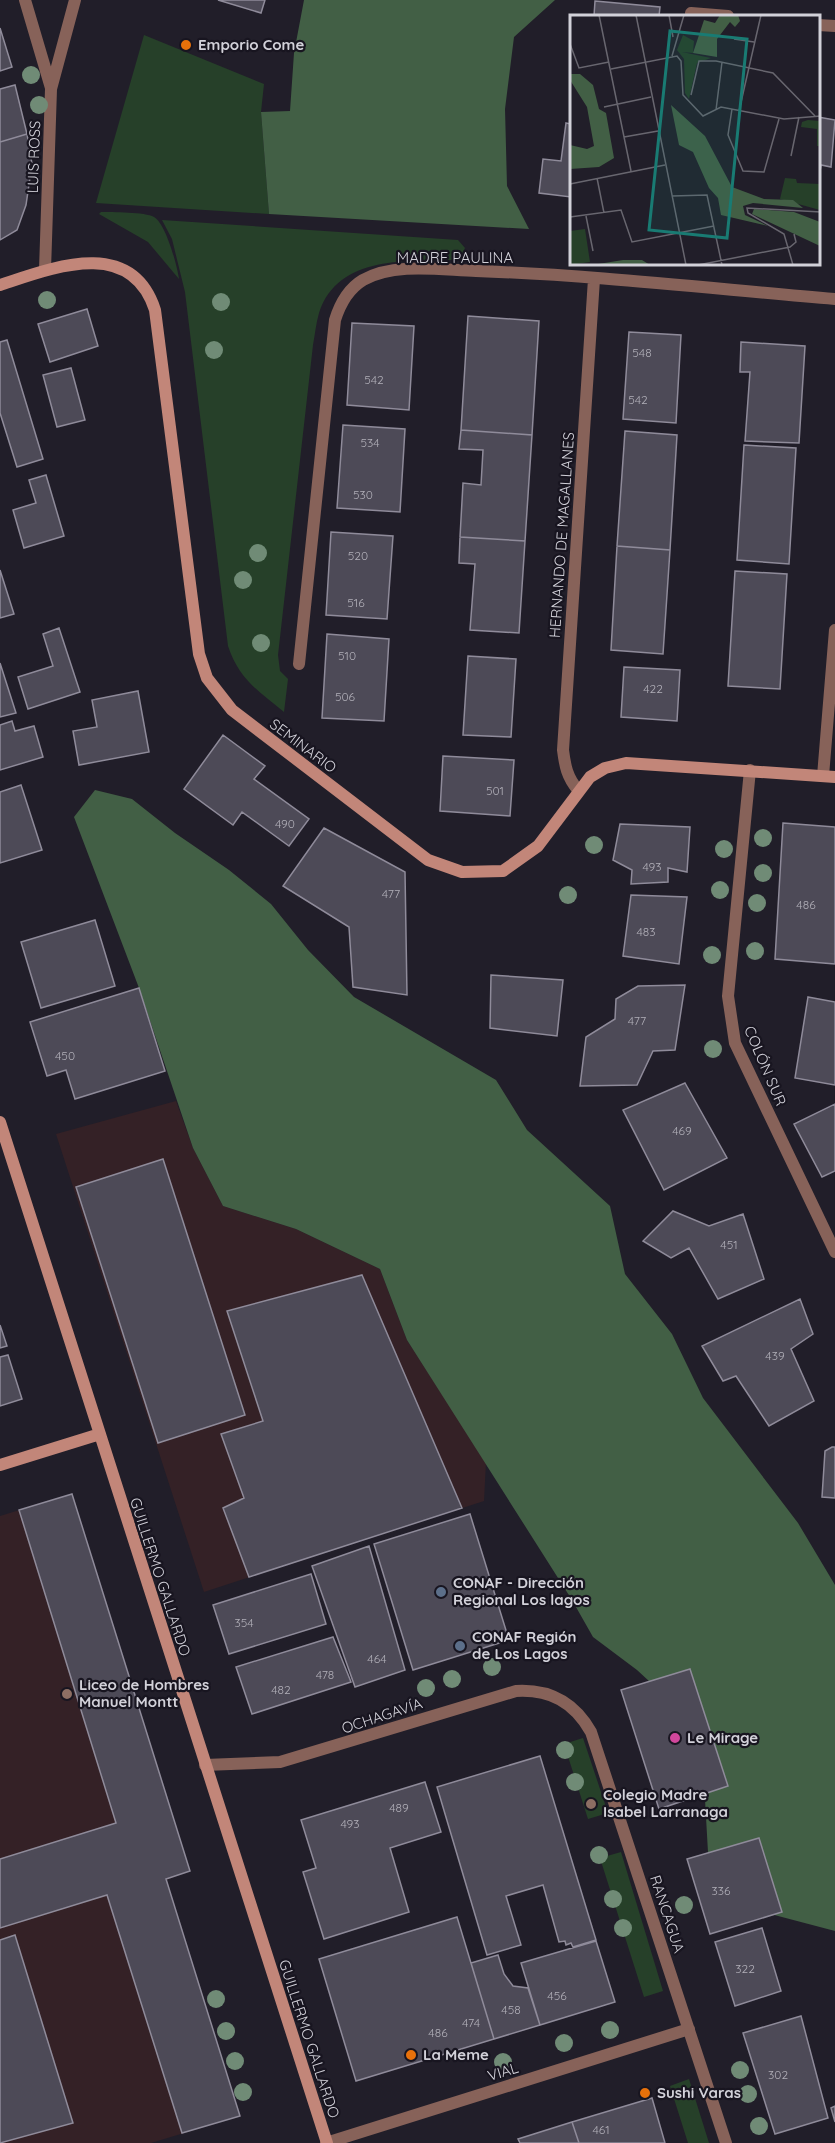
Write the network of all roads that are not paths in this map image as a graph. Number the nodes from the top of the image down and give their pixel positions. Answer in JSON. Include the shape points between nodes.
{"nodes":[{"id":1,"x":25,"y":0,"type":"edge"},
{"id":2,"x":75,"y":0,"type":"edge"},
{"id":3,"x":695,"y":0,"type":"edge"},
{"id":4,"x":691,"y":15,"type":"edge"},
{"id":5,"x":820,"y":25,"type":"edge"},
{"id":6,"x":835,"y":26,"type":"edge"},
{"id":7,"x":51,"y":89,"type":"junction"},
{"id":8,"x":45,"y":270,"type":"junction"},
{"id":9,"x":594,"y":279,"type":"junction"},
{"id":10,"x":0,"y":285,"type":"edge"},
{"id":11,"x":835,"y":299,"type":"edge"},
{"id":12,"x":835,"y":630,"type":"edge"},
{"id":13,"x":299,"y":664,"type":"dead end"},
{"id":14,"x":750,"y":770,"type":"junction"},
{"id":15,"x":829,"y":777,"type":"edge"},
{"id":16,"x":578,"y":790,"type":"junction"},
{"id":17,"x":0,"y":1122,"type":"edge"},
{"id":18,"x":835,"y":1252,"type":"edge"},
{"id":19,"x":99,"y":1434,"type":"junction"},
{"id":20,"x":0,"y":1465,"type":"edge"},
{"id":21,"x":565,"y":1702,"type":"joint"},
{"id":22,"x":205,"y":1765,"type":"junction"},
{"id":23,"x":689,"y":2029,"type":"junction"},
{"id":24,"x":327,"y":2143,"type":"edge"},
{"id":25,"x":726,"y":2143,"type":"edge"}],
"edges":[{"from":1,"to":7,"type":"street"},
{"from":2,"to":7,"type":"street","name":"LUIS ROSS"},
{"from":3,"to":4,"type":"street"},
{"from":5,"to":6,"type":"street"},
{"from":7,"to":8,"type":"street","name":"LUIS ROSS"},
{"from":8,"to":10,"type":"street"},
{"from":8,"to":16,"type":"street","name":"SEMINARIO","via":[[82,263],[113,266],[136,279],[151,298],[199,654],[207,678],[232,710],[428,860],[462,872],[503,871],[527,855],[538,846]]},
{"from":9,"to":11,"type":"street","name":"MADRE PAULINA"},
{"from":9,"to":13,"type":"street","name":"MADRE PAULINA","via":[[411,269],[363,280],[346,295],[335,320]]},
{"from":9,"to":16,"type":"street","name":"HERNANDO DE MAGALLANES","via":[[563,750],[565,767]]},
{"from":12,"to":15,"type":"street"},
{"from":14,"to":15,"type":"street","name":"SEMINARIO"},
{"from":14,"to":16,"type":"street","name":"SEMINARIO","via":[[626,763],[605,768]]},
{"from":14,"to":18,"type":"street","name":"COLÓN SUR","via":[[728,996],[730,1020],[735,1043]]},
{"from":17,"to":19,"type":"street","name":"GUILLERMO GALLARDO"},
{"from":19,"to":20,"type":"street"},
{"from":19,"to":22,"type":"street","name":"GUILLERMO GALLARDO"},
{"from":21,"to":22,"type":"street","name":"OCHAGAVÍA","via":[[537,1691],[516,1691],[280,1762]]},
{"from":21,"to":23,"type":"street","name":"RANCAGUA","via":[[576,1709],[591,1732]]},
{"from":22,"to":24,"type":"street","name":"GUILLERMO GALLARDO"},
{"from":23,"to":24,"type":"street","name":"VIAL"},
{"from":23,"to":25,"type":"street","name":"RANCAGUA"}]}
